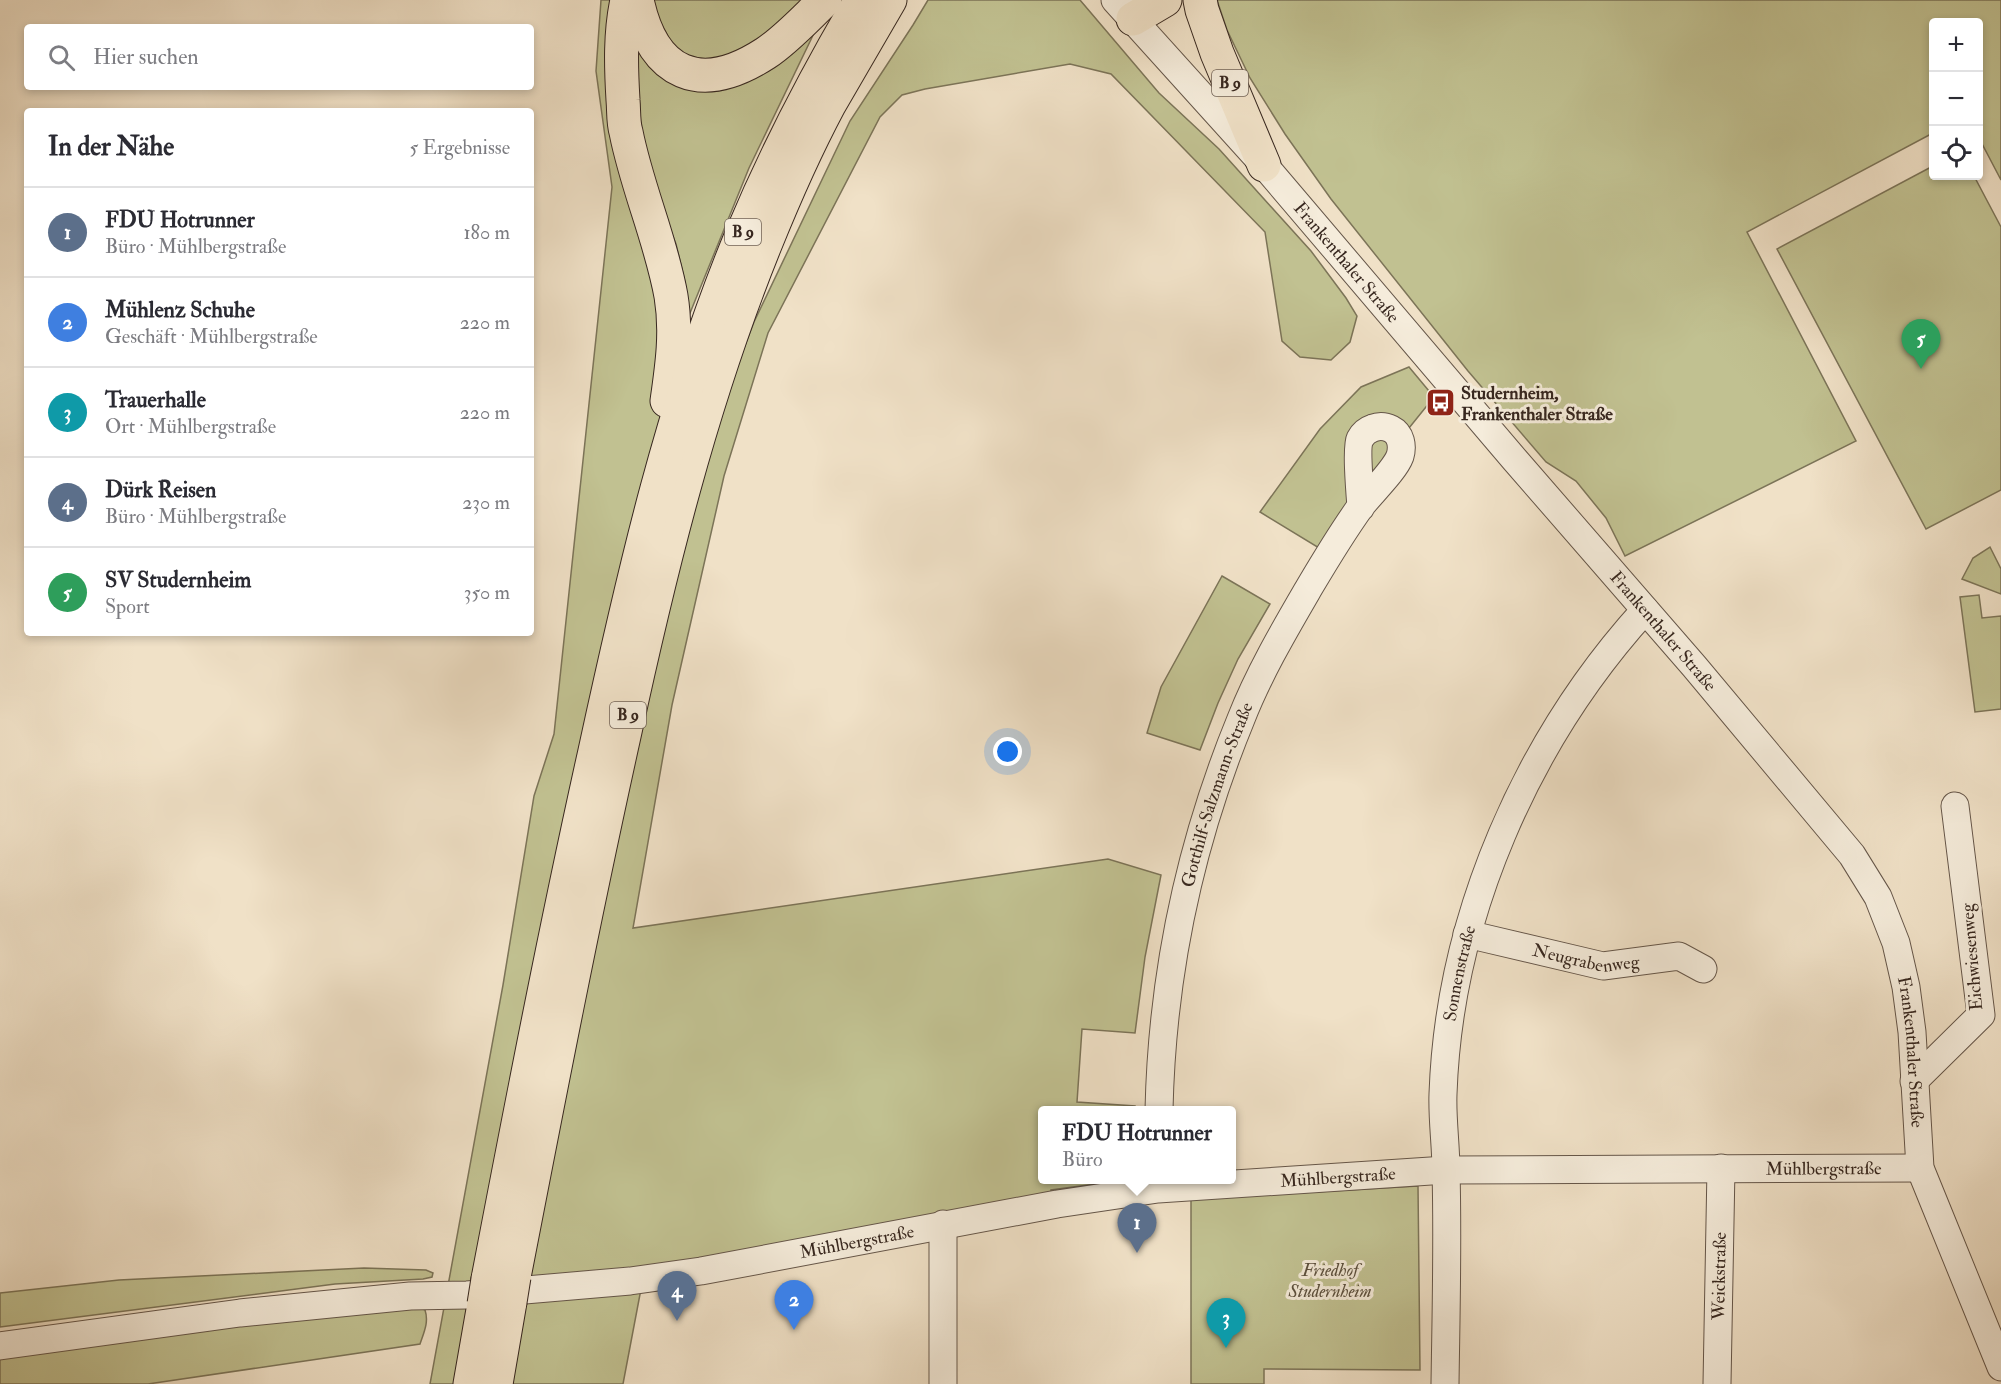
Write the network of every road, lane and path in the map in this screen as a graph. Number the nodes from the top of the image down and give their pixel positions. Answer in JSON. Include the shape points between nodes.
{"nodes":[{"id":1,"x":627,"y":0,"type":"edge"},
{"id":2,"x":637,"y":0,"type":"edge"},
{"id":3,"x":825,"y":0,"type":"edge"},
{"id":4,"x":861,"y":0,"type":"edge"},
{"id":5,"x":890,"y":0,"type":"edge"},
{"id":6,"x":1165,"y":0,"type":"edge"},
{"id":7,"x":1200,"y":0,"type":"edge"},
{"id":8,"x":1126,"y":7,"type":"edge"},
{"id":9,"x":1264,"y":165,"type":"junction"},
{"id":10,"x":660,"y":478,"type":"junction"},
{"id":11,"x":1361,"y":507,"type":"dead end"},
{"id":12,"x":1645,"y":610,"type":"junction"},
{"id":13,"x":1955,"y":806,"type":"dead end"},
{"id":14,"x":1467,"y":934,"type":"junction"},
{"id":15,"x":1703,"y":969,"type":"dead end"},
{"id":16,"x":1914,"y":1081,"type":"junction"},
{"id":17,"x":1159,"y":1106,"type":"edge"},
{"id":18,"x":1720,"y":1168,"type":"junction"},
{"id":19,"x":1920,"y":1168,"type":"junction"},
{"id":20,"x":1446,"y":1170,"type":"junction"},
{"id":21,"x":1236,"y":1180,"type":"edge"},
{"id":22,"x":1158,"y":1184,"type":"edge"},
{"id":23,"x":943,"y":1224,"type":"junction"},
{"id":24,"x":499,"y":1290,"type":"junction"},
{"id":25,"x":0,"y":1346,"type":"edge"},
{"id":26,"x":2001,"y":1367,"type":"edge"},
{"id":27,"x":470,"y":1384,"type":"edge"},
{"id":28,"x":496,"y":1384,"type":"edge"},
{"id":29,"x":943,"y":1384,"type":"edge"},
{"id":30,"x":1445,"y":1384,"type":"edge"},
{"id":31,"x":1717,"y":1384,"type":"edge"}],
"edges":[{"from":1,"to":10,"type":"highway","via":[[620,64],[625,131],[665,267],[674,332]]},
{"from":2,"to":3,"type":"highway","via":[[642,25],[658,53],[687,74],[708,76],[730,72],[766,52]]},
{"from":4,"to":10,"type":"highway","number":"B 9","via":[[776,156],[741,237],[699,351]]},
{"from":5,"to":24,"type":"highway","number":"B 9","via":[[828,108],[764,247],[722,362],[684,487],[649,622]]},
{"from":6,"to":8,"type":"highway"},
{"from":7,"to":9,"type":"highway","number":"B 9"},
{"from":8,"to":9,"type":"street","name":"Frankenthaler Straße"},
{"from":9,"to":12,"type":"street","name":"Frankenthaler Straße"},
{"from":10,"to":24,"type":"highway","number":"B 9","via":[[624,618],[536,1029]]},
{"from":11,"to":17,"type":"street","name":"Gotthilf-Salzmann-Straße","via":[[1310,586],[1263,670],[1213,792],[1193,860],[1174,949],[1164,1018]]},
{"from":12,"to":14,"type":"street","name":"Sonnenstraße","via":[[1586,684],[1528,779],[1501,835]]},
{"from":12,"to":16,"type":"street","name":"Frankenthaler Straße","via":[[1852,855],[1878,897],[1896,943],[1906,987]]},
{"from":13,"to":16,"type":"street","name":"Eichwiesenweg","via":[[1981,1015]]},
{"from":14,"to":15,"type":"street","name":"Neugrabenweg","via":[[1603,966],[1679,956]]},
{"from":14,"to":20,"type":"street","name":"Sonnenstraße","via":[[1449,1029],[1443,1095]]},
{"from":16,"to":19,"type":"street","name":"Frankenthaler Straße"},
{"from":18,"to":19,"type":"street","name":"Mühlbergstraße"},
{"from":18,"to":20,"type":"street","name":"Mühlbergstraße"},
{"from":18,"to":31,"type":"street","name":"Weickstraße"},
{"from":19,"to":26,"type":"street","name":"Frankenthaler Straße"},
{"from":20,"to":21,"type":"street","name":"Mühlbergstraße"},
{"from":20,"to":30,"type":"street","name":"Sonnenstraße"},
{"from":22,"to":23,"type":"street","name":"Mühlbergstraße"},
{"from":23,"to":25,"type":"street","name":"Mühlbergstraße","via":[[630,1281],[410,1296],[240,1313]]},
{"from":23,"to":29,"type":"street"},
{"from":24,"to":27,"type":"highway","number":"B 9"},
{"from":24,"to":28,"type":"highway","number":"B 9"}]}
